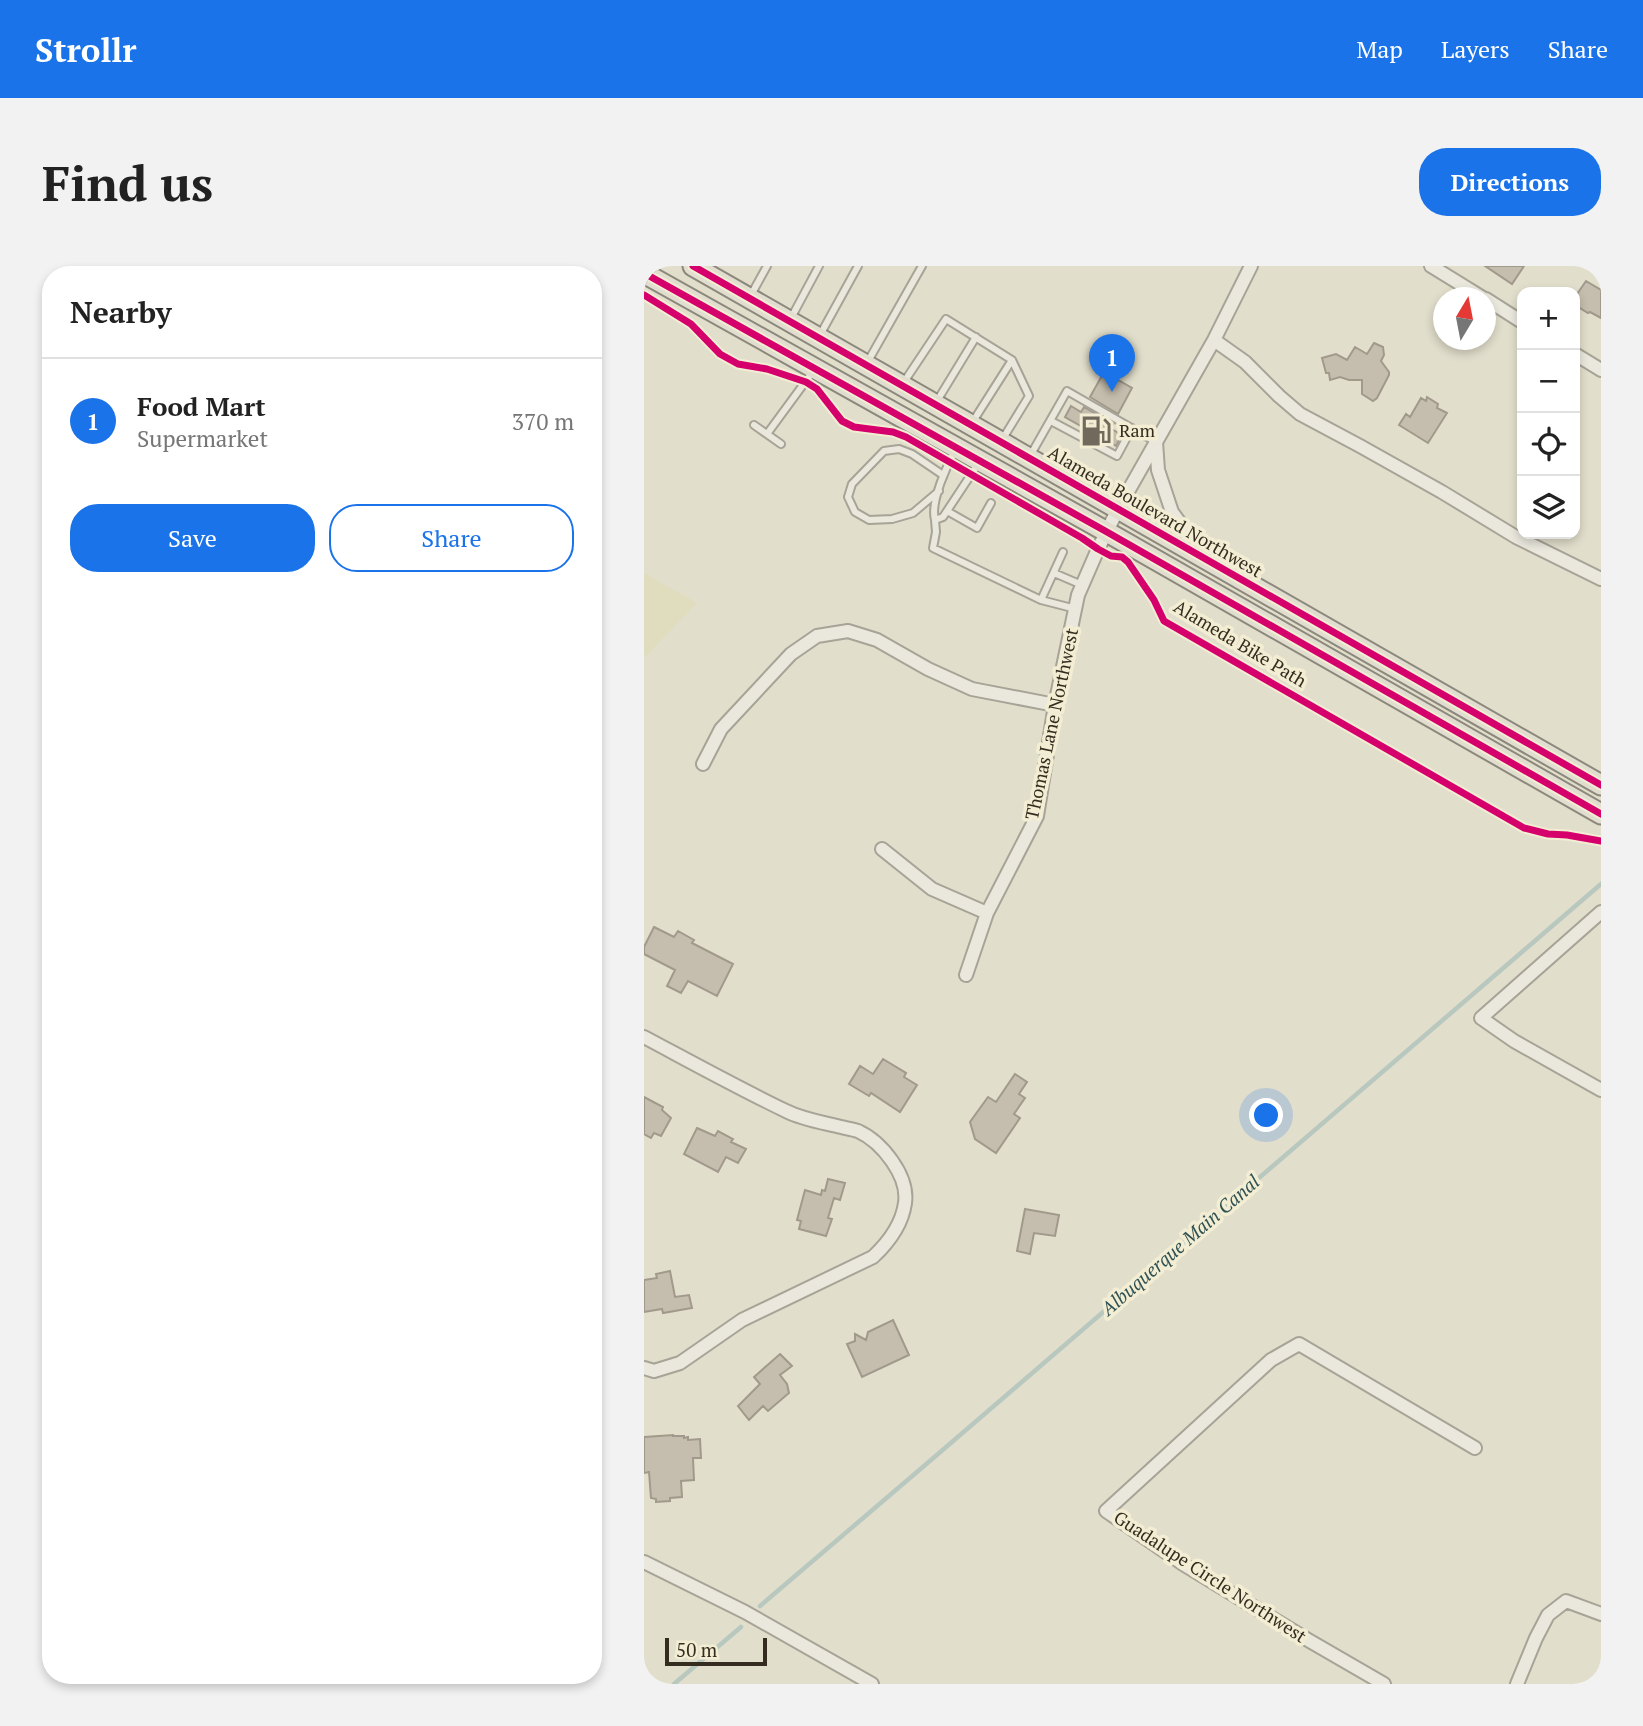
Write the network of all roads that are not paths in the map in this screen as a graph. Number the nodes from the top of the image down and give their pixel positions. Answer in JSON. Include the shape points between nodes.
{"nodes":[{"id":1,"x":693,"y":266,"type":"edge"},
{"id":2,"x":766,"y":266,"type":"edge"},
{"id":3,"x":819,"y":266,"type":"edge"},
{"id":4,"x":858,"y":266,"type":"edge"},
{"id":5,"x":922,"y":266,"type":"edge"},
{"id":6,"x":1251,"y":266,"type":"edge"},
{"id":7,"x":1431,"y":266,"type":"edge"},
{"id":8,"x":644,"y":273,"type":"edge"},
{"id":9,"x":1466,"y":287,"type":"edge"},
{"id":10,"x":750,"y":298,"type":"junction"},
{"id":11,"x":1496,"y":306,"type":"edge"},
{"id":12,"x":1517,"y":319,"type":"edge"},
{"id":13,"x":790,"y":321,"type":"junction"},
{"id":14,"x":976,"y":337,"type":"junction"},
{"id":15,"x":818,"y":338,"type":"junction"},
{"id":16,"x":1214,"y":340,"type":"junction"},
{"id":17,"x":1580,"y":357,"type":"edge"},
{"id":18,"x":1012,"y":360,"type":"junction"},
{"id":19,"x":866,"y":365,"type":"junction"},
{"id":20,"x":815,"y":368,"type":"junction"},
{"id":21,"x":1601,"y":370,"type":"edge"},
{"id":22,"x":902,"y":385,"type":"junction"},
{"id":23,"x":935,"y":404,"type":"junction"},
{"id":24,"x":1051,"y":421,"type":"junction"},
{"id":25,"x":754,"y":425,"type":"dead end"},
{"id":26,"x":971,"y":425,"type":"junction"},
{"id":27,"x":1132,"y":428,"type":"junction"},
{"id":28,"x":766,"y":434,"type":"junction"},
{"id":29,"x":1001,"y":442,"type":"junction"},
{"id":30,"x":1156,"y":442,"type":"junction"},
{"id":31,"x":780,"y":444,"type":"dead end"},
{"id":32,"x":957,"y":447,"type":"junction"},
{"id":33,"x":1029,"y":458,"type":"junction"},
{"id":34,"x":980,"y":461,"type":"junction"},
{"id":35,"x":943,"y":475,"type":"junction"},
{"id":36,"x":939,"y":491,"type":"junction"},
{"id":37,"x":991,"y":503,"type":"dead end"},
{"id":38,"x":1118,"y":509,"type":"junction"},
{"id":39,"x":947,"y":511,"type":"junction"},
{"id":40,"x":936,"y":520,"type":"junction"},
{"id":41,"x":1107,"y":531,"type":"junction"},
{"id":42,"x":1063,"y":552,"type":"dead end"},
{"id":43,"x":1208,"y":561,"type":"junction"},
{"id":44,"x":1054,"y":573,"type":"junction"},
{"id":45,"x":1601,"y":579,"type":"edge"},
{"id":46,"x":1082,"y":585,"type":"junction"},
{"id":47,"x":1041,"y":600,"type":"junction"},
{"id":48,"x":1076,"y":609,"type":"junction"},
{"id":49,"x":1055,"y":705,"type":"junction"},
{"id":50,"x":1549,"y":755,"type":"junction"},
{"id":51,"x":703,"y":764,"type":"dead end"},
{"id":52,"x":1538,"y":778,"type":"junction"},
{"id":53,"x":1601,"y":785,"type":"edge"},
{"id":54,"x":1601,"y":814,"type":"edge"},
{"id":55,"x":882,"y":849,"type":"dead end"},
{"id":56,"x":1601,"y":912,"type":"edge"},
{"id":57,"x":988,"y":913,"type":"junction"},
{"id":58,"x":965,"y":975,"type":"dead end"},
{"id":59,"x":644,"y":1037,"type":"edge"},
{"id":60,"x":1601,"y":1090,"type":"edge"},
{"id":61,"x":649,"y":1369,"type":"edge"},
{"id":62,"x":1475,"y":1448,"type":"dead end"},
{"id":63,"x":644,"y":1562,"type":"edge"},
{"id":64,"x":1601,"y":1614,"type":"edge"},
{"id":65,"x":872,"y":1684,"type":"edge"},
{"id":66,"x":1384,"y":1684,"type":"edge"},
{"id":67,"x":1517,"y":1684,"type":"edge"}],
"edges":[{"from":1,"to":10,"type":"main road","name":"Alameda Boulevard Northwest"},
{"from":2,"to":10,"type":"lane"},
{"from":3,"to":13,"type":"lane"},
{"from":4,"to":15,"type":"lane"},
{"from":5,"to":19,"type":"lane"},
{"from":6,"to":16,"type":"street","name":"Thomas Lane Northwest"},
{"from":7,"to":9,"type":"street"},
{"from":8,"to":20,"type":"main road"},
{"from":10,"to":13,"type":"main road","name":"Alameda Boulevard Northwest"},
{"from":11,"to":12,"type":"street"},
{"from":13,"to":15,"type":"main road","name":"Alameda Boulevard Northwest"},
{"from":14,"to":18,"type":"lane"},
{"from":14,"to":22,"type":"lane","via":[[946,319]]},
{"from":14,"to":23,"type":"lane"},
{"from":15,"to":19,"type":"main road","name":"Alameda Boulevard Northwest"},
{"from":16,"to":30,"type":"street","name":"Thomas Lane Northwest"},
{"from":16,"to":45,"type":"street","via":[[1245,362],[1300,414],[1516,537]]},
{"from":17,"to":21,"type":"street"},
{"from":18,"to":26,"type":"lane"},
{"from":18,"to":29,"type":"lane","via":[[1029,396]]},
{"from":19,"to":22,"type":"main road","name":"Alameda Boulevard Northwest"},
{"from":20,"to":28,"type":"lane"},
{"from":20,"to":32,"type":"main road"},
{"from":22,"to":23,"type":"main road","name":"Alameda Boulevard Northwest"},
{"from":23,"to":26,"type":"main road","name":"Alameda Boulevard Northwest"},
{"from":24,"to":27,"type":"lane","via":[[1117,456]]},
{"from":24,"to":27,"type":"lane","via":[[1067,391]]},
{"from":24,"to":33,"type":"lane"},
{"from":25,"to":28,"type":"lane"},
{"from":26,"to":29,"type":"main road","name":"Alameda Boulevard Northwest"},
{"from":27,"to":30,"type":"lane"},
{"from":28,"to":31,"type":"lane"},
{"from":29,"to":33,"type":"main road","name":"Alameda Boulevard Northwest"},
{"from":30,"to":38,"type":"street","name":"Thomas Lane Northwest"},
{"from":30,"to":43,"type":"street","via":[[1158,470],[1172,512]]},
{"from":32,"to":34,"type":"main road"},
{"from":32,"to":35,"type":"lane"},
{"from":33,"to":38,"type":"main road","name":"Alameda Boulevard Northwest"},
{"from":34,"to":39,"type":"lane"},
{"from":34,"to":41,"type":"main road"},
{"from":35,"to":36,"type":"lane"},
{"from":35,"to":36,"type":"lane","via":[[912,454],[899,449],[884,451],[852,484],[848,497],[855,512],[869,520],[892,519],[913,513]]},
{"from":36,"to":40,"type":"lane","via":[[933,513]]},
{"from":37,"to":39,"type":"lane","via":[[977,528]]},
{"from":38,"to":41,"type":"street","name":"Thomas Lane Northwest"},
{"from":38,"to":43,"type":"main road","name":"Alameda Boulevard Northwest"},
{"from":39,"to":40,"type":"lane"},
{"from":40,"to":47,"type":"lane","via":[[933,548]]},
{"from":41,"to":46,"type":"street","name":"Thomas Lane Northwest"},
{"from":41,"to":52,"type":"main road"},
{"from":42,"to":44,"type":"lane"},
{"from":43,"to":50,"type":"main road","name":"Alameda Boulevard Northwest"},
{"from":44,"to":46,"type":"lane"},
{"from":44,"to":47,"type":"lane"},
{"from":46,"to":48,"type":"street","name":"Thomas Lane Northwest"},
{"from":47,"to":48,"type":"lane"},
{"from":48,"to":49,"type":"street","name":"Thomas Lane Northwest"},
{"from":49,"to":51,"type":"street","via":[[972,689],[877,640],[848,631],[817,636],[791,654],[721,729]]},
{"from":49,"to":57,"type":"street","name":"Thomas Lane Northwest","via":[[1037,816]]},
{"from":50,"to":52,"type":"lane"},
{"from":50,"to":53,"type":"main road","name":"Alameda Boulevard Northwest"},
{"from":52,"to":54,"type":"main road"},
{"from":55,"to":57,"type":"street","via":[[932,889]]},
{"from":56,"to":60,"type":"street","via":[[1481,1018]]},
{"from":57,"to":58,"type":"street","name":"Thomas Lane Northwest"},
{"from":59,"to":61,"type":"street","via":[[795,1116],[858,1131],[878,1143],[894,1163],[906,1200],[890,1241],[873,1257],[742,1320],[680,1363]]},
{"from":62,"to":66,"type":"street","name":"Guadalupe Circle Northwest","via":[[1300,1344],[1271,1360],[1106,1511],[1183,1564]]},
{"from":63,"to":65,"type":"street","via":[[745,1612]]},
{"from":64,"to":67,"type":"street","via":[[1566,1601],[1548,1615]]}]}
